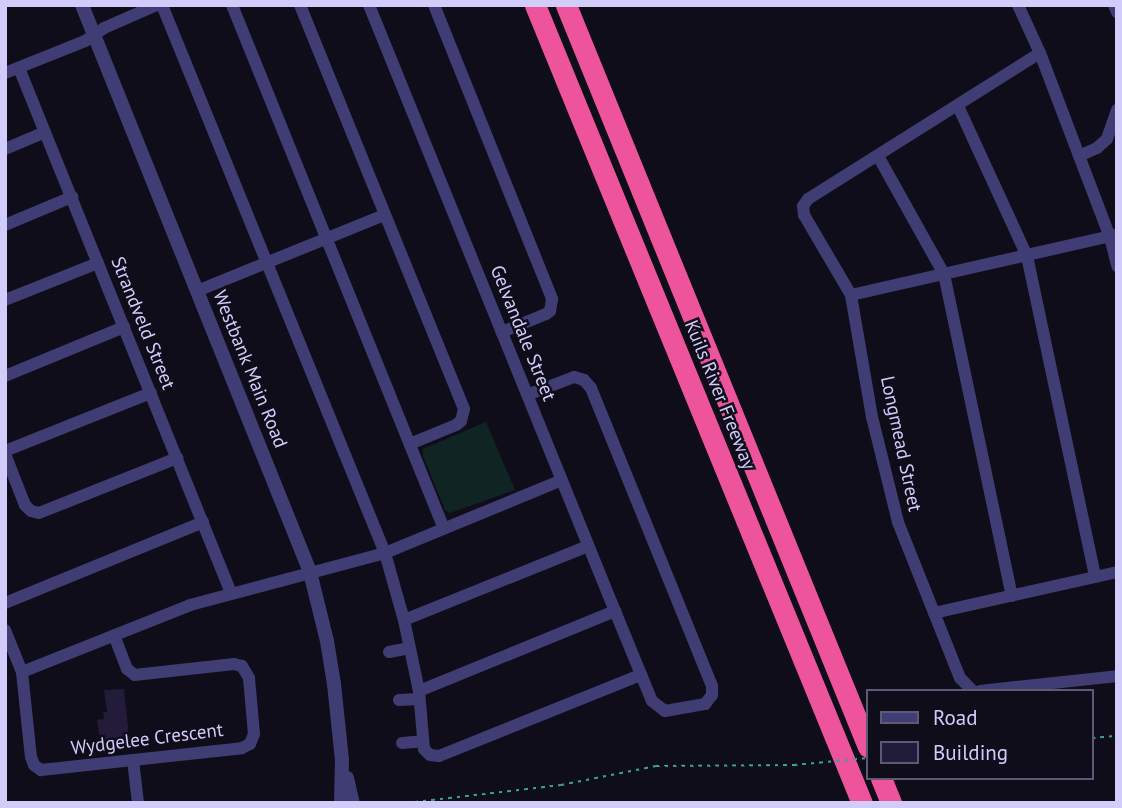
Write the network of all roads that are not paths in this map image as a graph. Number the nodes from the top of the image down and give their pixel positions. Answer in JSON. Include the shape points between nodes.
{"nodes":[{"id":1,"x":82,"y":5,"type":"edge"},
{"id":2,"x":160,"y":5,"type":"edge"},
{"id":3,"x":232,"y":5,"type":"edge"},
{"id":4,"x":300,"y":5,"type":"edge"},
{"id":5,"x":369,"y":5,"type":"edge"},
{"id":6,"x":434,"y":5,"type":"edge"},
{"id":7,"x":535,"y":5,"type":"edge"},
{"id":8,"x":566,"y":5,"type":"edge"},
{"id":9,"x":1018,"y":5,"type":"edge"},
{"id":10,"x":1114,"y":5,"type":"edge"},
{"id":11,"x":1117,"y":12,"type":"edge"},
{"id":12,"x":94,"y":35,"type":"junction"},
{"id":13,"x":1040,"y":53,"type":"junction"},
{"id":14,"x":19,"y":68,"type":"junction"},
{"id":15,"x":5,"y":73,"type":"edge"},
{"id":16,"x":958,"y":106,"type":"junction"},
{"id":17,"x":1117,"y":110,"type":"edge"},
{"id":18,"x":45,"y":132,"type":"junction"},
{"id":19,"x":5,"y":149,"type":"edge"},
{"id":20,"x":878,"y":156,"type":"junction"},
{"id":21,"x":1079,"y":156,"type":"junction"},
{"id":22,"x":72,"y":197,"type":"junction"},
{"id":23,"x":384,"y":215,"type":"junction"},
{"id":24,"x":5,"y":225,"type":"edge"},
{"id":25,"x":1113,"y":236,"type":"edge"},
{"id":26,"x":326,"y":239,"type":"junction"},
{"id":27,"x":1027,"y":256,"type":"junction"},
{"id":28,"x":98,"y":263,"type":"junction"},
{"id":29,"x":267,"y":263,"type":"junction"},
{"id":30,"x":1117,"y":267,"type":"edge"},
{"id":31,"x":944,"y":274,"type":"junction"},
{"id":32,"x":197,"y":291,"type":"junction"},
{"id":33,"x":851,"y":295,"type":"junction"},
{"id":34,"x":5,"y":300,"type":"edge"},
{"id":35,"x":124,"y":327,"type":"junction"},
{"id":36,"x":502,"y":332,"type":"junction"},
{"id":37,"x":5,"y":376,"type":"edge"},
{"id":38,"x":150,"y":393,"type":"junction"},
{"id":39,"x":527,"y":395,"type":"junction"},
{"id":40,"x":410,"y":444,"type":"junction"},
{"id":41,"x":5,"y":453,"type":"edge"},
{"id":42,"x":177,"y":458,"type":"junction"},
{"id":43,"x":562,"y":480,"type":"junction"},
{"id":44,"x":203,"y":522,"type":"junction"},
{"id":45,"x":443,"y":529,"type":"junction"},
{"id":46,"x":588,"y":546,"type":"junction"},
{"id":47,"x":385,"y":553,"type":"junction"},
{"id":48,"x":310,"y":572,"type":"junction"},
{"id":49,"x":1117,"y":572,"type":"edge"},
{"id":50,"x":1095,"y":577,"type":"junction"},
{"id":51,"x":232,"y":593,"type":"junction"},
{"id":52,"x":1012,"y":596,"type":"junction"},
{"id":53,"x":5,"y":603,"type":"edge"},
{"id":54,"x":615,"y":611,"type":"junction"},
{"id":55,"x":934,"y":613,"type":"junction"},
{"id":56,"x":404,"y":620,"type":"junction"},
{"id":57,"x":5,"y":630,"type":"edge"},
{"id":58,"x":114,"y":635,"type":"junction"},
{"id":59,"x":410,"y":648,"type":"junction"},
{"id":60,"x":389,"y":652,"type":"dead end"},
{"id":61,"x":22,"y":672,"type":"junction"},
{"id":62,"x":641,"y":675,"type":"junction"},
{"id":63,"x":1117,"y":676,"type":"edge"},
{"id":64,"x":973,"y":689,"type":"edge"},
{"id":65,"x":984,"y":689,"type":"edge"},
{"id":66,"x":419,"y":695,"type":"junction"},
{"id":67,"x":399,"y":700,"type":"dead end"},
{"id":68,"x":423,"y":741,"type":"junction"},
{"id":69,"x":866,"y":742,"type":"edge"},
{"id":70,"x":402,"y":743,"type":"dead end"},
{"id":71,"x":342,"y":760,"type":"junction"},
{"id":72,"x":133,"y":761,"type":"junction"},
{"id":73,"x":882,"y":780,"type":"edge"},
{"id":74,"x":138,"y":803,"type":"edge"},
{"id":75,"x":341,"y":803,"type":"edge"},
{"id":76,"x":353,"y":803,"type":"edge"},
{"id":77,"x":863,"y":803,"type":"edge"},
{"id":78,"x":891,"y":803,"type":"edge"}],
"edges":[{"from":1,"to":12,"type":"street","name":"Westbank Main Road"},
{"from":2,"to":12,"type":"street"},
{"from":2,"to":29,"type":"street"},
{"from":3,"to":26,"type":"street"},
{"from":4,"to":23,"type":"street"},
{"from":5,"to":36,"type":"street","name":"Gelvandale Street"},
{"from":6,"to":36,"type":"street","via":[[552,299],[546,314]]},
{"from":7,"to":77,"type":"highway","name":"Kuils River Freeway"},
{"from":8,"to":69,"type":"highway","name":"Kuils River Freeway"},
{"from":9,"to":13,"type":"street"},
{"from":10,"to":11,"type":"street"},
{"from":12,"to":14,"type":"street"},
{"from":12,"to":32,"type":"street","name":"Westbank Main Road"},
{"from":13,"to":16,"type":"street"},
{"from":13,"to":21,"type":"street"},
{"from":14,"to":15,"type":"street"},
{"from":14,"to":18,"type":"street","name":"Strandveld Street"},
{"from":16,"to":20,"type":"street"},
{"from":16,"to":27,"type":"street"},
{"from":17,"to":21,"type":"street","via":[[1107,139]]},
{"from":18,"to":19,"type":"street"},
{"from":18,"to":22,"type":"street","name":"Strandveld Street"},
{"from":20,"to":31,"type":"street"},
{"from":20,"to":33,"type":"street","name":"Longmead Street","via":[[803,206]]},
{"from":21,"to":25,"type":"street"},
{"from":22,"to":24,"type":"street"},
{"from":22,"to":28,"type":"street","name":"Strandveld Street"},
{"from":23,"to":26,"type":"street"},
{"from":23,"to":40,"type":"street","via":[[464,410],[456,425]]},
{"from":25,"to":27,"type":"street"},
{"from":25,"to":30,"type":"street"},
{"from":26,"to":29,"type":"street"},
{"from":26,"to":40,"type":"street"},
{"from":27,"to":31,"type":"street"},
{"from":27,"to":50,"type":"street"},
{"from":28,"to":34,"type":"street"},
{"from":28,"to":35,"type":"street","name":"Strandveld Street"},
{"from":29,"to":32,"type":"street"},
{"from":29,"to":47,"type":"street"},
{"from":31,"to":33,"type":"street"},
{"from":31,"to":52,"type":"street"},
{"from":32,"to":48,"type":"street","name":"Westbank Main Road"},
{"from":33,"to":55,"type":"street","name":"Longmead Street","via":[[872,417],[898,522]]},
{"from":35,"to":37,"type":"street"},
{"from":35,"to":38,"type":"street","name":"Strandveld Street"},
{"from":36,"to":39,"type":"street","name":"Gelvandale Street"},
{"from":38,"to":41,"type":"street"},
{"from":38,"to":42,"type":"street","name":"Strandveld Street"},
{"from":39,"to":43,"type":"street","name":"Gelvandale Street"},
{"from":39,"to":62,"type":"street","name":"Gelvandale Street","via":[[569,377],[588,384],[712,695],[701,705],[662,710],[653,704]]},
{"from":40,"to":45,"type":"street"},
{"from":41,"to":42,"type":"street","via":[[25,505],[39,513]]},
{"from":42,"to":44,"type":"street","name":"Strandveld Street"},
{"from":43,"to":45,"type":"street"},
{"from":43,"to":46,"type":"street","name":"Gelvandale Street"},
{"from":44,"to":51,"type":"street","name":"Strandveld Street"},
{"from":44,"to":53,"type":"street"},
{"from":45,"to":47,"type":"street"},
{"from":46,"to":54,"type":"street","name":"Gelvandale Street"},
{"from":46,"to":56,"type":"street"},
{"from":47,"to":48,"type":"street"},
{"from":47,"to":56,"type":"street"},
{"from":48,"to":51,"type":"street"},
{"from":48,"to":71,"type":"street","name":"Westbank Main Road","via":[[327,640]]},
{"from":49,"to":50,"type":"street"},
{"from":50,"to":52,"type":"street"},
{"from":51,"to":58,"type":"street"},
{"from":52,"to":55,"type":"street"},
{"from":54,"to":62,"type":"street","name":"Gelvandale Street"},
{"from":54,"to":66,"type":"street"},
{"from":55,"to":64,"type":"street","name":"Longmead Street","via":[[960,678]]},
{"from":56,"to":59,"type":"street"},
{"from":57,"to":61,"type":"street"},
{"from":58,"to":61,"type":"street"},
{"from":58,"to":72,"type":"street","name":"Wydgelee Crescent","via":[[127,668],[135,675],[234,664],[246,669],[249,678],[254,734],[247,746]]},
{"from":59,"to":60,"type":"street"},
{"from":59,"to":66,"type":"street"},
{"from":61,"to":72,"type":"street","name":"Wydgelee Crescent","via":[[31,757],[37,768],[46,771]]},
{"from":62,"to":68,"type":"street","via":[[439,756],[427,752]]},
{"from":63,"to":65,"type":"street"},
{"from":66,"to":67,"type":"street"},
{"from":66,"to":68,"type":"street"},
{"from":68,"to":70,"type":"street"},
{"from":71,"to":75,"type":"street","name":"Westbank Main Road"},
{"from":71,"to":76,"type":"street","name":"Westbank Main Road"},
{"from":72,"to":74,"type":"street"},
{"from":73,"to":78,"type":"highway"}]}
